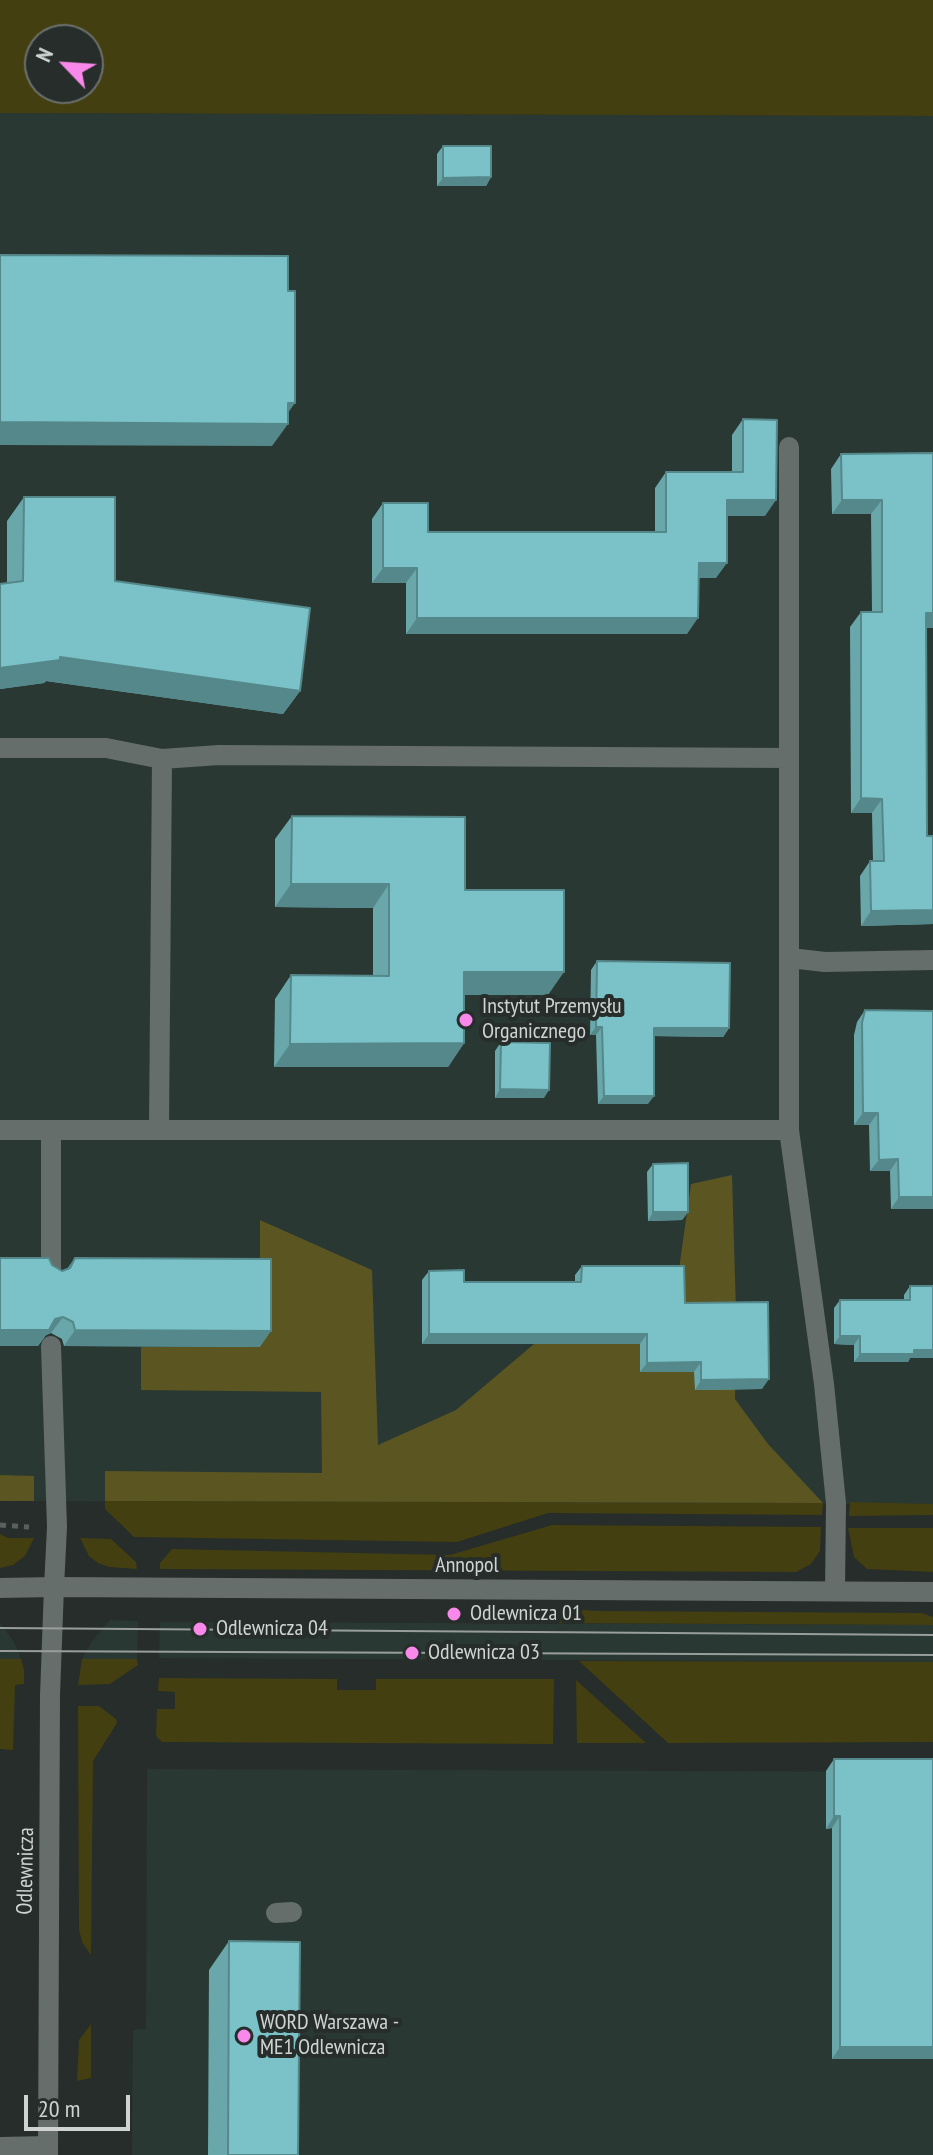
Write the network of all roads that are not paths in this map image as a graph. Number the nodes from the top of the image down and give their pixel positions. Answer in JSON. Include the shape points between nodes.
{"nodes":[{"id":1,"x":789,"y":447,"type":"dead end"},
{"id":2,"x":0,"y":748,"type":"edge"},
{"id":3,"x":789,"y":758,"type":"junction"},
{"id":4,"x":162,"y":759,"type":"junction"},
{"id":5,"x":790,"y":958,"type":"junction"},
{"id":6,"x":933,"y":960,"type":"edge"},
{"id":7,"x":159,"y":1129,"type":"junction"},
{"id":8,"x":0,"y":1130,"type":"edge"},
{"id":9,"x":51,"y":1130,"type":"junction"},
{"id":10,"x":789,"y":1130,"type":"junction"},
{"id":11,"x":51,"y":1274,"type":"edge"},
{"id":12,"x":51,"y":1346,"type":"edge"},
{"id":13,"x":54,"y":1587,"type":"junction"},
{"id":14,"x":0,"y":1588,"type":"edge"},
{"id":15,"x":835,"y":1591,"type":"junction"},
{"id":16,"x":933,"y":1592,"type":"edge"},
{"id":17,"x":0,"y":2147,"type":"edge"},
{"id":18,"x":48,"y":2151,"type":"edge"}],
"edges":[{"from":1,"to":3,"type":"street"},
{"from":2,"to":4,"type":"street","via":[[106,748]]},
{"from":3,"to":4,"type":"street"},
{"from":3,"to":5,"type":"street"},
{"from":4,"to":7,"type":"street"},
{"from":5,"to":6,"type":"street"},
{"from":5,"to":10,"type":"street"},
{"from":7,"to":9,"type":"street"},
{"from":7,"to":10,"type":"street"},
{"from":8,"to":9,"type":"street"},
{"from":9,"to":11,"type":"street"},
{"from":10,"to":15,"type":"street","via":[[836,1503]]},
{"from":12,"to":13,"type":"street","name":"Odlewnicza"},
{"from":13,"to":14,"type":"street","name":"Annopol"},
{"from":13,"to":15,"type":"street","name":"Annopol"},
{"from":13,"to":18,"type":"street","name":"Odlewnicza"},
{"from":15,"to":16,"type":"street","name":"Annopol"},
{"from":17,"to":18,"type":"street"}]}
